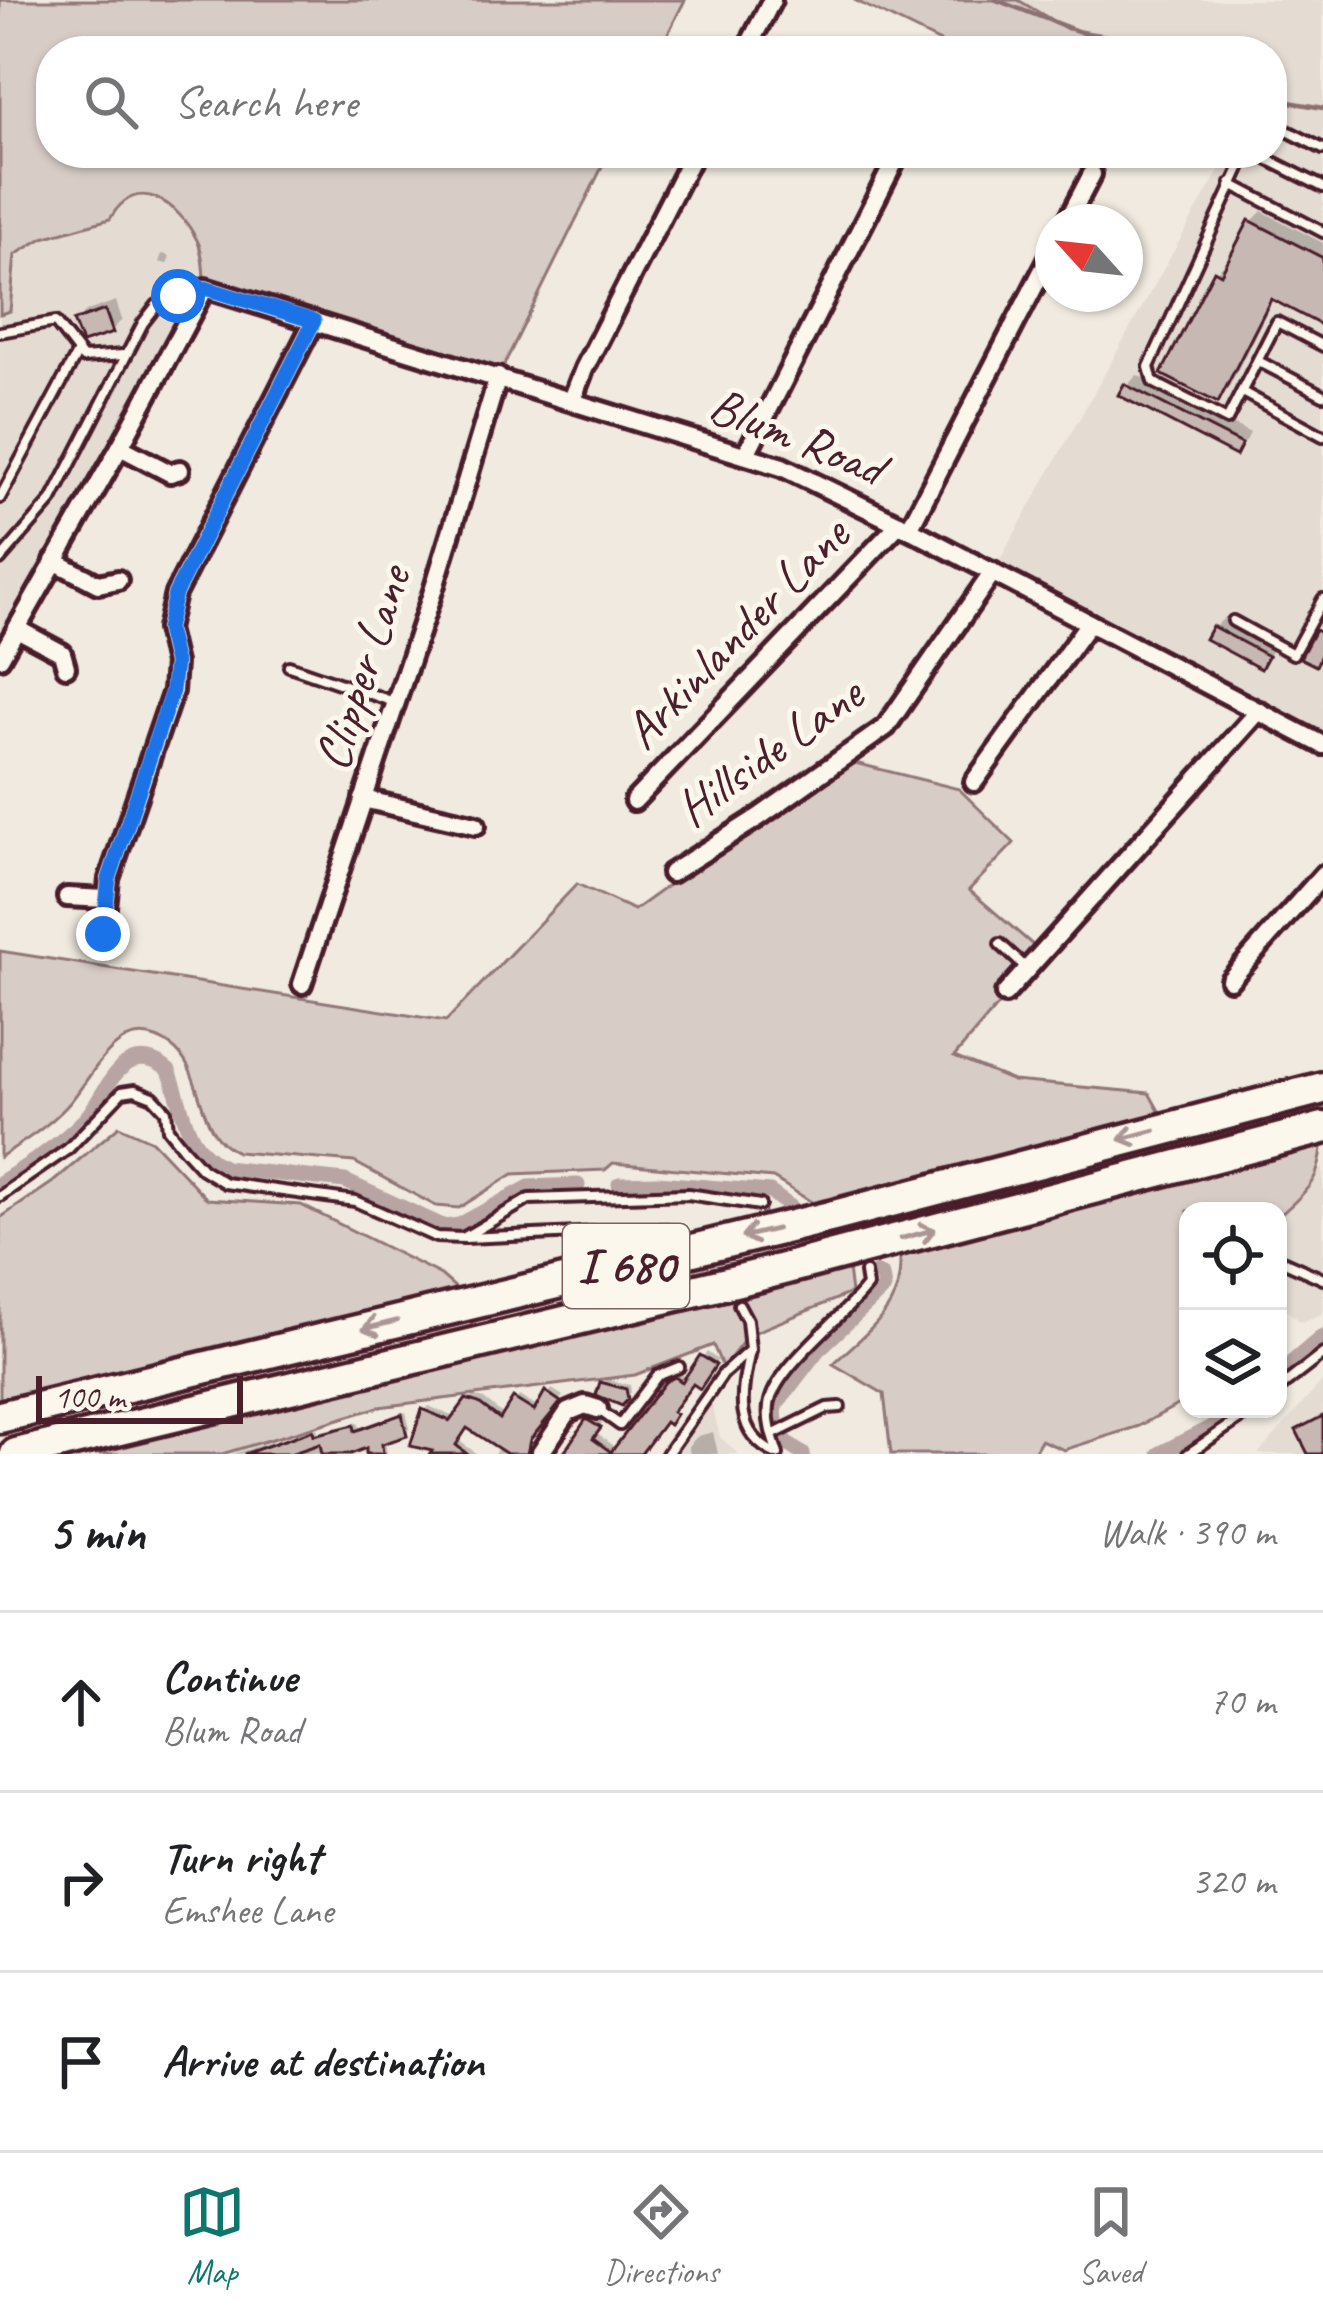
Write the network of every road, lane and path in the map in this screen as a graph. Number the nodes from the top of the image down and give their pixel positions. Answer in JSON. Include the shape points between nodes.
{"nodes":[{"id":1,"x":772,"y":0,"type":"edge"},
{"id":2,"x":754,"y":36,"type":"edge"},
{"id":3,"x":1287,"y":130,"type":"edge"},
{"id":4,"x":1323,"y":148,"type":"edge"},
{"id":5,"x":686,"y":168,"type":"edge"},
{"id":6,"x":891,"y":168,"type":"edge"},
{"id":7,"x":1241,"y":168,"type":"edge"},
{"id":8,"x":1283,"y":168,"type":"edge"},
{"id":9,"x":1092,"y":174,"type":"dead end"},
{"id":10,"x":1231,"y":184,"type":"junction"},
{"id":11,"x":1323,"y":187,"type":"edge"},
{"id":12,"x":1076,"y":204,"type":"edge"},
{"id":13,"x":1323,"y":232,"type":"edge"},
{"id":14,"x":1035,"y":283,"type":"edge"},
{"id":15,"x":205,"y":288,"type":"junction"},
{"id":16,"x":314,"y":321,"type":"junction"},
{"id":17,"x":0,"y":332,"type":"edge"},
{"id":18,"x":1323,"y":346,"type":"edge"},
{"id":19,"x":78,"y":352,"type":"junction"},
{"id":20,"x":124,"y":355,"type":"junction"},
{"id":21,"x":1258,"y":361,"type":"junction"},
{"id":22,"x":498,"y":377,"type":"junction"},
{"id":23,"x":1242,"y":392,"type":"junction"},
{"id":24,"x":1323,"y":395,"type":"edge"},
{"id":25,"x":572,"y":400,"type":"junction"},
{"id":26,"x":1323,"y":436,"type":"edge"},
{"id":27,"x":120,"y":447,"type":"junction"},
{"id":28,"x":746,"y":454,"type":"junction"},
{"id":29,"x":180,"y":470,"type":"dead end"},
{"id":30,"x":0,"y":498,"type":"edge"},
{"id":31,"x":904,"y":526,"type":"junction"},
{"id":32,"x":0,"y":560,"type":"edge"},
{"id":33,"x":54,"y":562,"type":"junction"},
{"id":34,"x":992,"y":572,"type":"junction"},
{"id":35,"x":118,"y":580,"type":"dead end"},
{"id":36,"x":1323,"y":599,"type":"edge"},
{"id":37,"x":1233,"y":621,"type":"dead end"},
{"id":38,"x":1089,"y":622,"type":"junction"},
{"id":39,"x":17,"y":629,"type":"junction"},
{"id":40,"x":0,"y":658,"type":"edge"},
{"id":41,"x":289,"y":666,"type":"dead end"},
{"id":42,"x":67,"y":668,"type":"dead end"},
{"id":43,"x":395,"y":703,"type":"junction"},
{"id":44,"x":1259,"y":712,"type":"junction"},
{"id":45,"x":1322,"y":743,"type":"edge"},
{"id":46,"x":974,"y":782,"type":"dead end"},
{"id":47,"x":363,"y":799,"type":"junction"},
{"id":48,"x":634,"y":801,"type":"dead end"},
{"id":49,"x":476,"y":825,"type":"dead end"},
{"id":50,"x":671,"y":873,"type":"dead end"},
{"id":51,"x":1323,"y":875,"type":"edge"},
{"id":52,"x":67,"y":897,"type":"dead end"},
{"id":53,"x":105,"y":899,"type":"junction"},
{"id":54,"x":103,"y":934,"type":"dead end"},
{"id":55,"x":1000,"y":944,"type":"dead end"},
{"id":56,"x":1027,"y":970,"type":"junction"},
{"id":57,"x":1230,"y":980,"type":"dead end"},
{"id":58,"x":302,"y":984,"type":"dead end"},
{"id":59,"x":1005,"y":994,"type":"dead end"},
{"id":60,"x":1323,"y":1088,"type":"edge"},
{"id":61,"x":1323,"y":1129,"type":"edge"},
{"id":62,"x":0,"y":1196,"type":"edge"},
{"id":63,"x":760,"y":1205,"type":"dead end"},
{"id":64,"x":667,"y":1229,"type":"dead end"},
{"id":65,"x":463,"y":1238,"type":"junction"},
{"id":66,"x":1287,"y":1262,"type":"edge"},
{"id":67,"x":865,"y":1273,"type":"dead end"},
{"id":68,"x":1323,"y":1279,"type":"edge"},
{"id":69,"x":739,"y":1305,"type":"dead end"},
{"id":70,"x":749,"y":1350,"type":"junction"},
{"id":71,"x":1323,"y":1354,"type":"edge"},
{"id":72,"x":679,"y":1367,"type":"dead end"},
{"id":73,"x":1287,"y":1383,"type":"edge"},
{"id":74,"x":840,"y":1407,"type":"dead end"},
{"id":75,"x":598,"y":1409,"type":"joint"},
{"id":76,"x":0,"y":1417,"type":"edge"},
{"id":77,"x":1241,"y":1418,"type":"edge"},
{"id":78,"x":772,"y":1435,"type":"junction"},
{"id":79,"x":16,"y":1454,"type":"edge"},
{"id":80,"x":540,"y":1454,"type":"edge"},
{"id":81,"x":667,"y":1454,"type":"edge"},
{"id":82,"x":777,"y":1454,"type":"edge"},
{"id":83,"x":1188,"y":1454,"type":"edge"}],
"edges":[{"from":1,"to":2,"type":"street"},
{"from":3,"to":4,"type":"lane"},
{"from":5,"to":25,"type":"street"},
{"from":6,"to":28,"type":"street"},
{"from":7,"to":10,"type":"lane"},
{"from":8,"to":11,"type":"lane"},
{"from":9,"to":12,"type":"street"},
{"from":10,"to":13,"type":"lane"},
{"from":10,"to":23,"type":"lane","via":[[1149,367],[1153,382],[1228,420]]},
{"from":14,"to":31,"type":"street","name":"Arkinlander Lane"},
{"from":15,"to":16,"type":"street","name":"Blum Road"},
{"from":15,"to":20,"type":"lane","via":[[157,305]]},
{"from":15,"to":27,"type":"street"},
{"from":16,"to":22,"type":"street","name":"Blum Road"},
{"from":16,"to":53,"type":"street","via":[[175,594],[167,629],[172,691]]},
{"from":17,"to":19,"type":"lane","via":[[55,322]]},
{"from":18,"to":21,"type":"lane","via":[[1277,322]]},
{"from":19,"to":20,"type":"lane"},
{"from":19,"to":30,"type":"lane"},
{"from":20,"to":32,"type":"lane","via":[[52,500]]},
{"from":21,"to":23,"type":"lane"},
{"from":21,"to":24,"type":"lane"},
{"from":22,"to":25,"type":"street","name":"Blum Road"},
{"from":22,"to":43,"type":"street","name":"Clipper Lane"},
{"from":23,"to":26,"type":"lane"},
{"from":25,"to":28,"type":"street","name":"Blum Road"},
{"from":27,"to":29,"type":"street","via":[[170,473]]},
{"from":27,"to":33,"type":"street"},
{"from":28,"to":31,"type":"street","name":"Blum Road"},
{"from":31,"to":34,"type":"street","name":"Blum Road"},
{"from":31,"to":48,"type":"street","name":"Arkinlander Lane"},
{"from":33,"to":35,"type":"street","via":[[98,584]]},
{"from":33,"to":39,"type":"street"},
{"from":34,"to":38,"type":"street","name":"Blum Road"},
{"from":34,"to":50,"type":"street","name":"Hillside Lane","via":[[886,727]]},
{"from":36,"to":37,"type":"lane","via":[[1293,654]]},
{"from":38,"to":44,"type":"street","name":"Blum Road"},
{"from":38,"to":46,"type":"street"},
{"from":39,"to":40,"type":"street"},
{"from":39,"to":42,"type":"street","via":[[62,653]]},
{"from":41,"to":43,"type":"lane"},
{"from":43,"to":47,"type":"street","name":"Clipper Lane"},
{"from":44,"to":45,"type":"street","name":"Blum Road"},
{"from":44,"to":56,"type":"street"},
{"from":47,"to":49,"type":"street"},
{"from":47,"to":58,"type":"street","name":"Clipper Lane"},
{"from":51,"to":57,"type":"street"},
{"from":52,"to":53,"type":"street"},
{"from":53,"to":54,"type":"street"},
{"from":55,"to":56,"type":"lane"},
{"from":56,"to":59,"type":"street"},
{"from":60,"to":76,"type":"highway","number":"I 680","one_way":true,"via":[[834,1216]]},
{"from":79,"to":61,"type":"highway","number":"I 680","one_way":true},
{"from":62,"to":65,"type":"lane","via":[[68,1149],[122,1092],[135,1090],[153,1097],[184,1149],[225,1183],[355,1201],[436,1237]]},
{"from":63,"to":65,"type":"lane","via":[[688,1194],[529,1199]]},
{"from":64,"to":65,"type":"lane"},
{"from":66,"to":68,"type":"lane"},
{"from":67,"to":78,"type":"lane","via":[[867,1286],[855,1302],[781,1379],[769,1403]]},
{"from":69,"to":70,"type":"lane"},
{"from":70,"to":81,"type":"lane"},
{"from":70,"to":82,"type":"lane","via":[[740,1402],[746,1428]]},
{"from":71,"to":73,"type":"lane"},
{"from":72,"to":75,"type":"lane","via":[[657,1376],[617,1430]]},
{"from":74,"to":78,"type":"lane"},
{"from":75,"to":80,"type":"street","via":[[568,1412]]},
{"from":77,"to":83,"type":"lane"},
{"from":78,"to":82,"type":"lane"}]}
